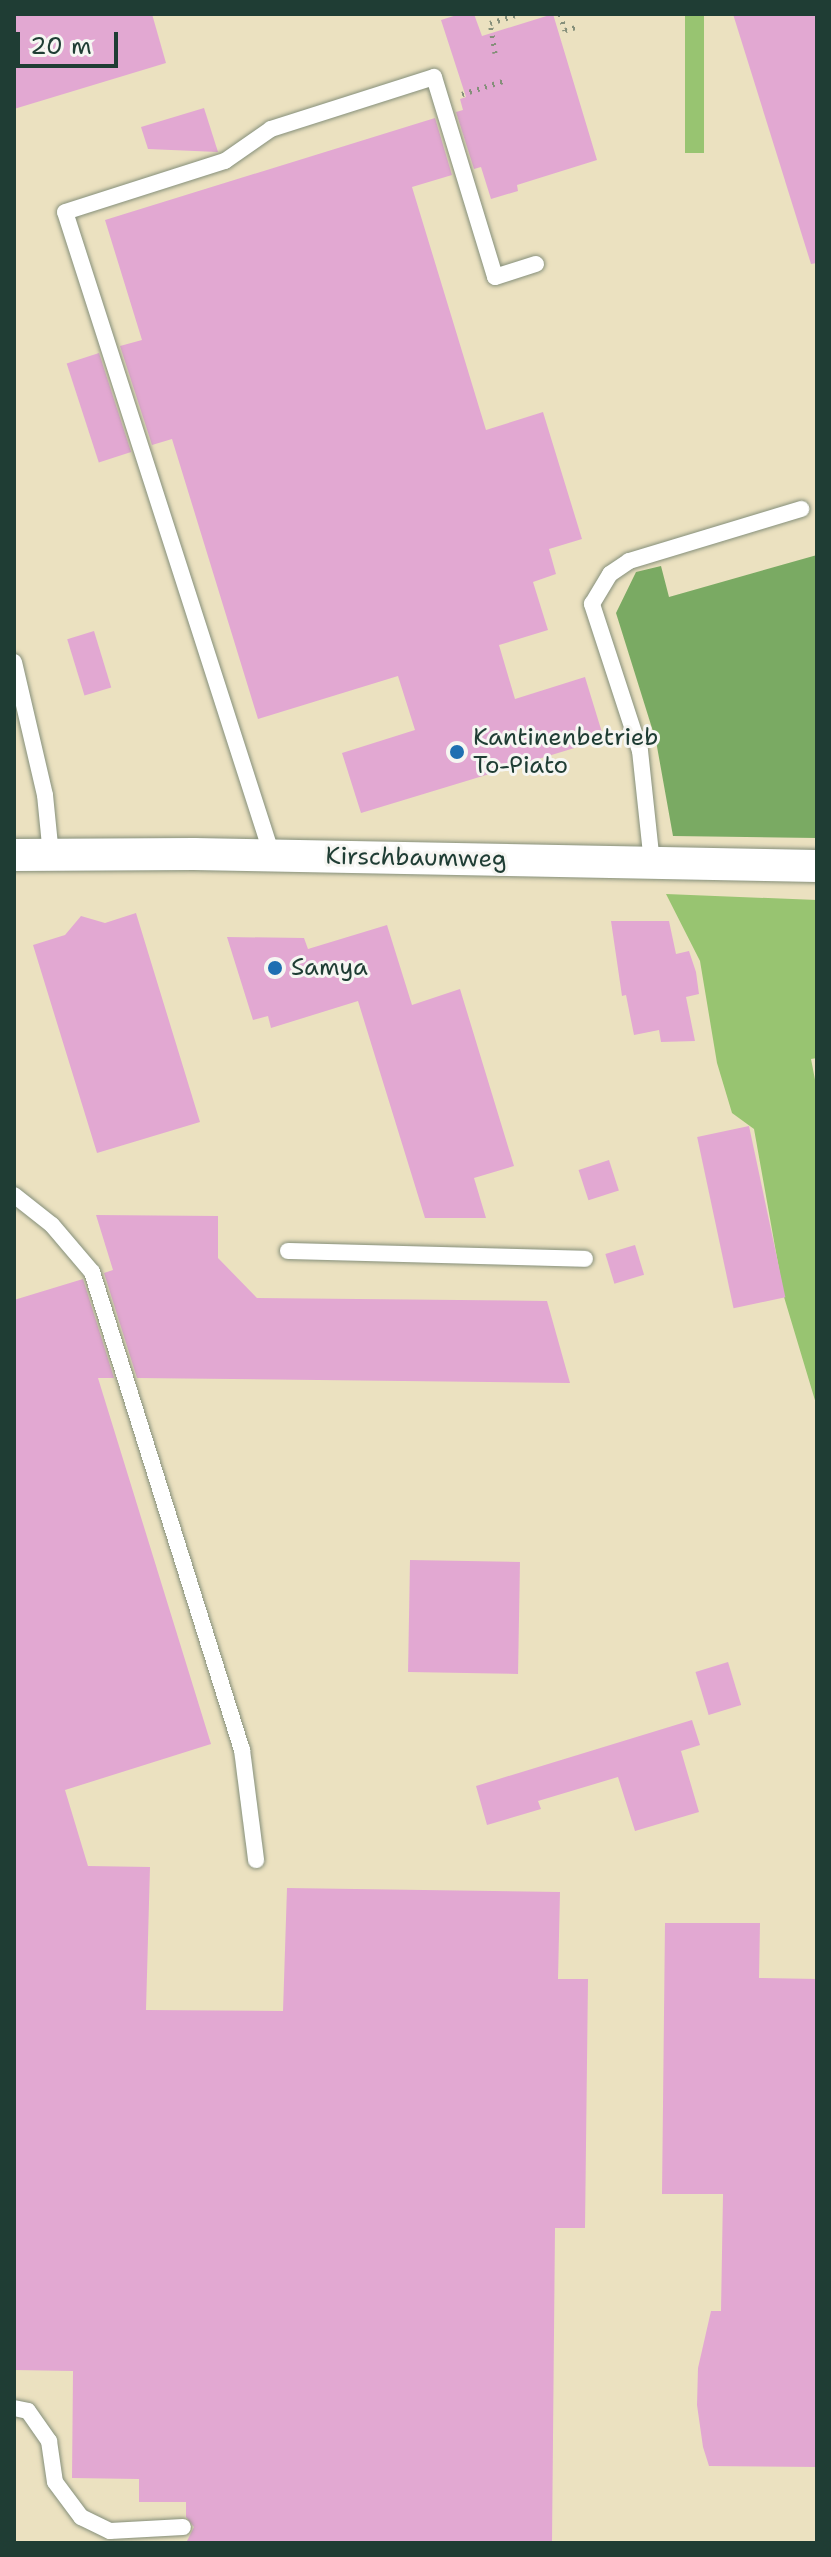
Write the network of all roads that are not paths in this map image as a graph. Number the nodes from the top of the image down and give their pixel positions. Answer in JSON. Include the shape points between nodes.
{"nodes":[{"id":1,"x":536,"y":264,"type":"dead end"},
{"id":2,"x":801,"y":509,"type":"dead end"},
{"id":3,"x":14,"y":664,"type":"edge"},
{"id":4,"x":14,"y":855,"type":"edge"},
{"id":5,"x":51,"y":855,"type":"junction"},
{"id":6,"x":272,"y":855,"type":"junction"},
{"id":7,"x":652,"y":863,"type":"junction"},
{"id":8,"x":817,"y":866,"type":"edge"},
{"id":9,"x":14,"y":1195,"type":"edge"},
{"id":10,"x":288,"y":1251,"type":"dead end"},
{"id":11,"x":585,"y":1259,"type":"dead end"},
{"id":12,"x":256,"y":1860,"type":"dead end"},
{"id":13,"x":14,"y":2408,"type":"edge"},
{"id":14,"x":183,"y":2527,"type":"dead end"}],
"edges":[{"from":1,"to":6,"type":"lane","via":[[495,277],[434,77],[271,129],[225,161],[65,212]]},
{"from":2,"to":7,"type":"lane","via":[[629,561],[610,574],[592,604],[640,751]]},
{"from":3,"to":5,"type":"lane","via":[[45,795]]},
{"from":4,"to":5,"type":"street","name":"Kirschbaumweg"},
{"from":5,"to":6,"type":"street","name":"Kirschbaumweg"},
{"from":6,"to":7,"type":"street","name":"Kirschbaumweg"},
{"from":7,"to":8,"type":"street","name":"Kirschbaumweg"},
{"from":9,"to":12,"type":"lane","via":[[52,1225],[92,1272],[242,1750]]},
{"from":10,"to":11,"type":"lane"},
{"from":13,"to":14,"type":"lane","via":[[28,2411],[49,2441],[55,2482],[81,2517],[110,2531]]}]}
